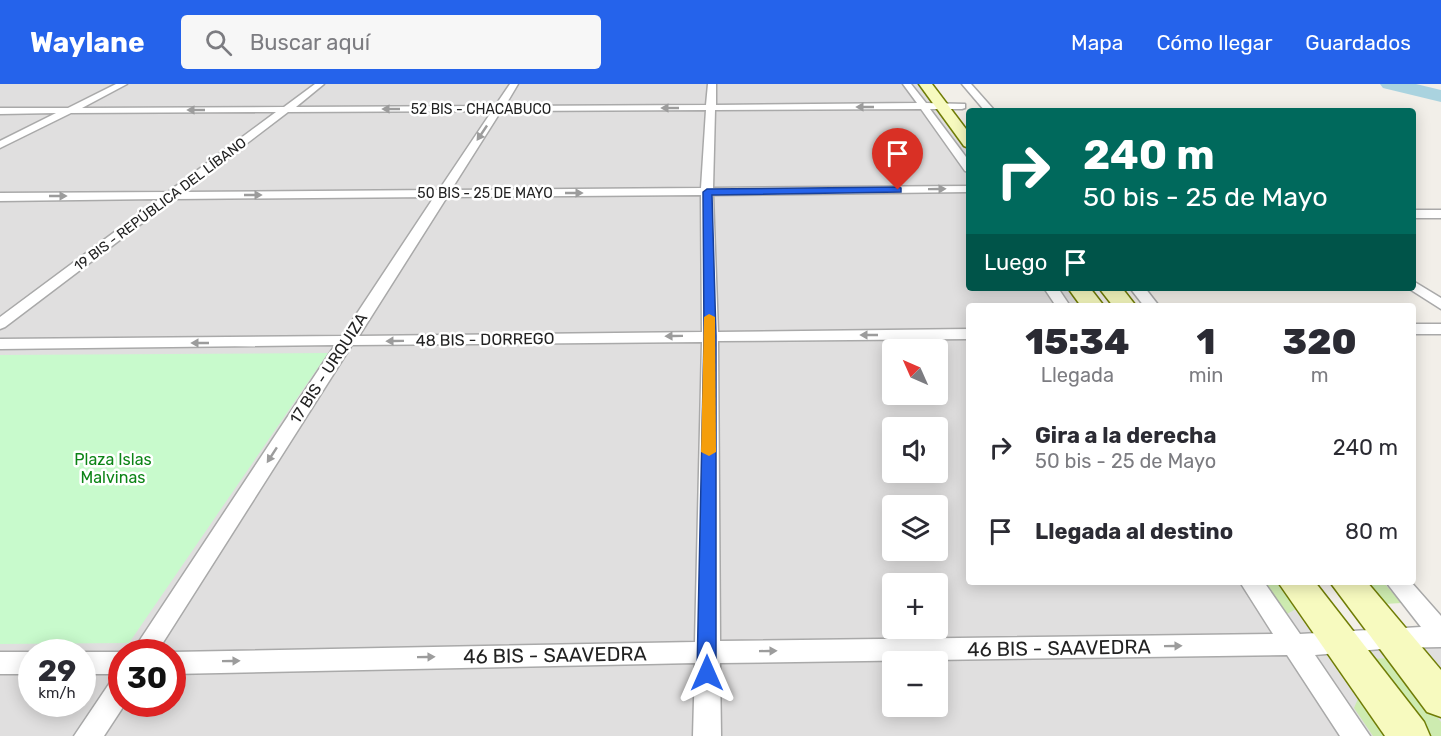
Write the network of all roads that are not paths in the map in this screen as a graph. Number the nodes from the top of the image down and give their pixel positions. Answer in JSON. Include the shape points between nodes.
{"nodes":[{"id":1,"x":123,"y":84,"type":"edge"},
{"id":2,"x":320,"y":84,"type":"edge"},
{"id":3,"x":514,"y":84,"type":"edge"},
{"id":4,"x":712,"y":84,"type":"edge"},
{"id":5,"x":907,"y":84,"type":"edge"},
{"id":6,"x":925,"y":84,"type":"edge"},
{"id":7,"x":966,"y":84,"type":"edge"},
{"id":8,"x":950,"y":91,"type":"dead end"},
{"id":9,"x":941,"y":106,"type":"junction"},
{"id":10,"x":923,"y":107,"type":"junction"},
{"id":11,"x":712,"y":108,"type":"junction"},
{"id":12,"x":987,"y":108,"type":"edge"},
{"id":13,"x":498,"y":109,"type":"junction"},
{"id":14,"x":286,"y":110,"type":"junction"},
{"id":15,"x":965,"y":110,"type":"edge"},
{"id":16,"x":0,"y":111,"type":"edge"},
{"id":17,"x":68,"y":111,"type":"junction"},
{"id":18,"x":966,"y":139,"type":"edge"},
{"id":19,"x":0,"y":145,"type":"edge"},
{"id":20,"x":966,"y":165,"type":"edge"},
{"id":21,"x":966,"y":189,"type":"edge"},
{"id":22,"x":707,"y":192,"type":"junction"},
{"id":23,"x":441,"y":194,"type":"junction"},
{"id":24,"x":172,"y":195,"type":"junction"},
{"id":25,"x":0,"y":196,"type":"edge"},
{"id":26,"x":1441,"y":213,"type":"edge"},
{"id":27,"x":1416,"y":214,"type":"edge"},
{"id":28,"x":1416,"y":287,"type":"edge"},
{"id":29,"x":1081,"y":291,"type":"edge"},
{"id":30,"x":1112,"y":291,"type":"edge"},
{"id":31,"x":1140,"y":291,"type":"edge"},
{"id":32,"x":1091,"y":303,"type":"edge"},
{"id":33,"x":1122,"y":303,"type":"edge"},
{"id":34,"x":1150,"y":303,"type":"edge"},
{"id":35,"x":1441,"y":305,"type":"edge"},
{"id":36,"x":0,"y":324,"type":"edge"},
{"id":37,"x":1441,"y":329,"type":"edge"},
{"id":38,"x":1416,"y":330,"type":"edge"},
{"id":39,"x":966,"y":334,"type":"edge"},
{"id":40,"x":710,"y":336,"type":"junction"},
{"id":41,"x":345,"y":341,"type":"junction"},
{"id":42,"x":0,"y":344,"type":"edge"},
{"id":43,"x":1253,"y":585,"type":"edge"},
{"id":44,"x":1297,"y":585,"type":"edge"},
{"id":45,"x":1349,"y":585,"type":"edge"},
{"id":46,"x":1399,"y":585,"type":"edge"},
{"id":47,"x":1441,"y":635,"type":"edge"},
{"id":48,"x":1392,"y":638,"type":"junction"},
{"id":49,"x":152,"y":639,"type":"edge"},
{"id":50,"x":1340,"y":644,"type":"junction"},
{"id":51,"x":1294,"y":645,"type":"junction"},
{"id":52,"x":707,"y":652,"type":"junction"},
{"id":53,"x":0,"y":663,"type":"edge"},
{"id":54,"x":18,"y":663,"type":"edge"},
{"id":55,"x":186,"y":663,"type":"edge"},
{"id":56,"x":1441,"y":699,"type":"edge"},
{"id":57,"x":108,"y":707,"type":"edge"},
{"id":58,"x":88,"y":736,"type":"edge"},
{"id":59,"x":707,"y":736,"type":"edge"},
{"id":60,"x":1356,"y":736,"type":"edge"},
{"id":61,"x":1409,"y":736,"type":"edge"}],
"edges":[{"from":1,"to":17,"type":"street"},
{"from":2,"to":14,"type":"street","name":"19 BIS - REPÚBLICA DEL LÍBANO"},
{"from":3,"to":13,"type":"street","name":"17 BIS - URQUIZA"},
{"from":4,"to":11,"type":"street"},
{"from":5,"to":10,"type":"street"},
{"from":6,"to":9,"type":"main road"},
{"from":7,"to":12,"type":"street"},
{"from":8,"to":15,"type":"main road"},
{"from":9,"to":10,"type":"street","name":"52 BIS - CHACABUCO"},
{"from":9,"to":15,"type":"street","name":"52 BIS - CHACABUCO"},
{"from":9,"to":18,"type":"main road"},
{"from":10,"to":11,"type":"street","name":"52 BIS - CHACABUCO","one_way":true},
{"from":10,"to":20,"type":"street"},
{"from":11,"to":13,"type":"street","name":"52 BIS - CHACABUCO","one_way":true},
{"from":11,"to":22,"type":"street"},
{"from":13,"to":14,"type":"street","name":"52 BIS - CHACABUCO","one_way":true},
{"from":13,"to":23,"type":"street","name":"17 BIS - URQUIZA","one_way":true},
{"from":14,"to":17,"type":"street","name":"52 BIS - CHACABUCO","one_way":true},
{"from":14,"to":24,"type":"street","name":"19 BIS - REPÚBLICA DEL LÍBANO"},
{"from":16,"to":17,"type":"street","name":"52 BIS - CHACABUCO"},
{"from":17,"to":19,"type":"street"},
{"from":22,"to":21,"type":"street","name":"50 BIS - 25 DE MAYO","one_way":true},
{"from":23,"to":22,"type":"street","name":"50 BIS - 25 DE MAYO","one_way":true},
{"from":22,"to":40,"type":"street"},
{"from":24,"to":23,"type":"street","name":"50 BIS - 25 DE MAYO","one_way":true},
{"from":23,"to":41,"type":"street","name":"17 BIS - URQUIZA"},
{"from":25,"to":24,"type":"street","name":"50 BIS - 25 DE MAYO","one_way":true},
{"from":24,"to":36,"type":"street","name":"19 BIS - REPÚBLICA DEL LÍBANO"},
{"from":26,"to":27,"type":"street"},
{"from":28,"to":35,"type":"street"},
{"from":29,"to":32,"type":"main road"},
{"from":30,"to":33,"type":"main road"},
{"from":31,"to":34,"type":"street"},
{"from":37,"to":38,"type":"street"},
{"from":39,"to":40,"type":"street","name":"48 BIS - DORREGO","one_way":true},
{"from":40,"to":41,"type":"street","name":"48 BIS - DORREGO","one_way":true},
{"from":40,"to":52,"type":"street"},
{"from":41,"to":42,"type":"street","name":"48 BIS - DORREGO","one_way":true},
{"from":41,"to":49,"type":"street","name":"17 BIS - URQUIZA","one_way":true},
{"from":43,"to":51,"type":"street"},
{"from":44,"to":50,"type":"main road"},
{"from":45,"to":48,"type":"main road"},
{"from":46,"to":47,"type":"street"},
{"from":47,"to":48,"type":"street","name":"46 BIS - SAAVEDRA"},
{"from":48,"to":50,"type":"street","name":"46 BIS - SAAVEDRA"},
{"from":48,"to":56,"type":"main road"},
{"from":50,"to":51,"type":"street","name":"46 BIS - SAAVEDRA"},
{"from":50,"to":61,"type":"main road"},
{"from":52,"to":51,"type":"street","name":"46 BIS - SAAVEDRA","one_way":true},
{"from":51,"to":60,"type":"street"},
{"from":55,"to":52,"type":"street","name":"46 BIS - SAAVEDRA","one_way":true},
{"from":52,"to":59,"type":"street"},
{"from":53,"to":54,"type":"street"},
{"from":57,"to":58,"type":"street"}]}
